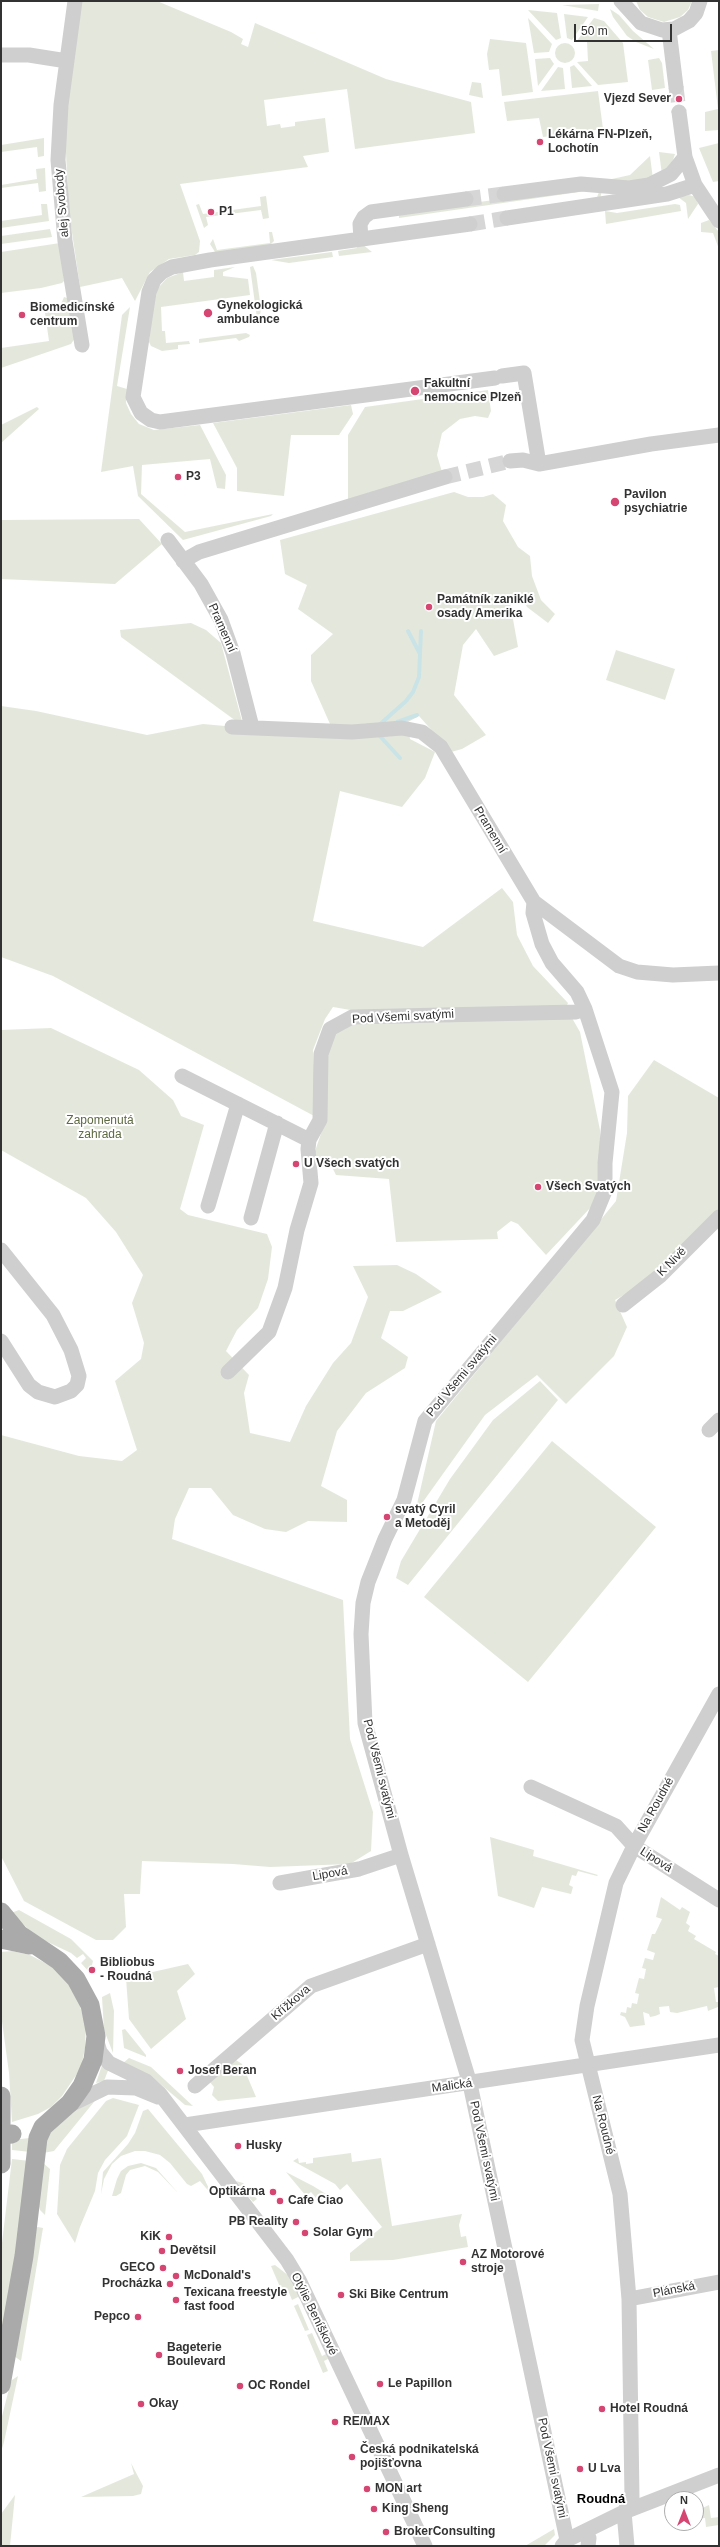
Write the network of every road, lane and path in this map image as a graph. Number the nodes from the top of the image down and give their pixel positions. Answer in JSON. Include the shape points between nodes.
{"nodes":[{"id":1,"x":75,"y":1,"type":"edge"},
{"id":2,"x":621,"y":1,"type":"edge"},
{"id":3,"x":700,"y":1,"type":"edge"},
{"id":4,"x":629,"y":7,"type":"edge"},
{"id":5,"x":669,"y":30,"type":"junction"},
{"id":6,"x":1,"y":55,"type":"edge"},
{"id":7,"x":67,"y":61,"type":"junction"},
{"id":8,"x":676,"y":87,"type":"tunnel mouth"},
{"id":9,"x":679,"y":112,"type":"tunnel mouth"},
{"id":10,"x":685,"y":157,"type":"junction"},
{"id":11,"x":695,"y":185,"type":"junction"},
{"id":12,"x":504,"y":194,"type":"tunnel mouth"},
{"id":13,"x":466,"y":199,"type":"tunnel mouth"},
{"id":14,"x":507,"y":218,"type":"tunnel mouth"},
{"id":15,"x":719,"y":221,"type":"edge"},
{"id":16,"x":470,"y":224,"type":"tunnel mouth"},
{"id":17,"x":361,"y":239,"type":"junction"},
{"id":18,"x":82,"y":344,"type":"dead end"},
{"id":19,"x":719,"y":435,"type":"edge"},
{"id":20,"x":510,"y":461,"type":"tunnel mouth"},
{"id":21,"x":539,"y":464,"type":"junction"},
{"id":22,"x":445,"y":476,"type":"tunnel mouth"},
{"id":23,"x":168,"y":540,"type":"dead end"},
{"id":24,"x":183,"y":561,"type":"junction"},
{"id":25,"x":232,"y":727,"type":"dead end"},
{"id":26,"x":252,"y":727,"type":"junction"},
{"id":27,"x":534,"y":902,"type":"junction"},
{"id":28,"x":719,"y":973,"type":"edge"},
{"id":29,"x":585,"y":1009,"type":"junction"},
{"id":30,"x":182,"y":1076,"type":"dead end"},
{"id":31,"x":238,"y":1104,"type":"junction"},
{"id":32,"x":278,"y":1123,"type":"junction"},
{"id":33,"x":309,"y":1140,"type":"junction"},
{"id":34,"x":208,"y":1206,"type":"dead end"},
{"id":35,"x":719,"y":1217,"type":"edge"},
{"id":36,"x":251,"y":1218,"type":"dead end"},
{"id":37,"x":1,"y":1250,"type":"edge"},
{"id":38,"x":624,"y":1305,"type":"dead end"},
{"id":39,"x":1,"y":1341,"type":"edge"},
{"id":40,"x":7,"y":1358,"type":"edge"},
{"id":41,"x":228,"y":1372,"type":"dead end"},
{"id":42,"x":719,"y":1694,"type":"edge"},
{"id":43,"x":531,"y":1787,"type":"dead end"},
{"id":44,"x":634,"y":1846,"type":"junction"},
{"id":45,"x":401,"y":1855,"type":"junction"},
{"id":46,"x":280,"y":1883,"type":"dead end"},
{"id":47,"x":719,"y":1900,"type":"edge"},
{"id":48,"x":1,"y":1912,"type":"edge"},
{"id":49,"x":1,"y":1939,"type":"edge"},
{"id":50,"x":428,"y":1944,"type":"junction"},
{"id":51,"x":43,"y":1951,"type":"junction"},
{"id":52,"x":96,"y":2036,"type":"junction"},
{"id":53,"x":719,"y":2045,"type":"edge"},
{"id":54,"x":588,"y":2066,"type":"junction"},
{"id":55,"x":470,"y":2084,"type":"junction"},
{"id":56,"x":195,"y":2086,"type":"dead end"},
{"id":57,"x":1,"y":2096,"type":"edge"},
{"id":58,"x":167,"y":2103,"type":"junction"},
{"id":59,"x":58,"y":2114,"type":"junction"},
{"id":60,"x":185,"y":2125,"type":"junction"},
{"id":61,"x":6,"y":2135,"type":"edge"},
{"id":62,"x":1,"y":2164,"type":"edge"},
{"id":63,"x":719,"y":2282,"type":"edge"},
{"id":64,"x":629,"y":2299,"type":"junction"},
{"id":65,"x":1,"y":2385,"type":"edge"},
{"id":66,"x":719,"y":2475,"type":"edge"},
{"id":67,"x":624,"y":2512,"type":"junction"},
{"id":68,"x":587,"y":2539,"type":"edge"},
{"id":69,"x":564,"y":2543,"type":"edge"},
{"id":70,"x":425,"y":2546,"type":"edge"},
{"id":71,"x":628,"y":2546,"type":"edge"}],
"edges":[{"from":1,"to":7,"type":"street","name":"alej Svobody"},
{"from":2,"to":4,"type":"street"},
{"from":3,"to":5,"type":"street","via":[[696,13],[689,21]]},
{"from":4,"to":5,"type":"street","via":[[647,27]]},
{"from":5,"to":8,"type":"street"},
{"from":6,"to":7,"type":"street","via":[[29,55]]},
{"from":7,"to":18,"type":"street","name":"alej Svobody","via":[[58,137],[60,196]]},
{"from":9,"to":10,"type":"street"},
{"from":10,"to":11,"type":"street"},
{"from":10,"to":12,"type":"street","via":[[672,174],[649,185],[629,188],[581,184]]},
{"from":11,"to":14,"type":"street","via":[[667,194]]},
{"from":11,"to":15,"type":"street"},
{"from":13,"to":17,"type":"street","via":[[371,212],[360,224]]},
{"from":16,"to":17,"type":"street"},
{"from":17,"to":21,"type":"street","via":[[210,260],[172,267],[162,272],[154,280],[146,309],[133,397],[141,413],[151,420],[160,422],[524,373]]},
{"from":19,"to":21,"type":"street"},
{"from":20,"to":21,"type":"street","via":[[523,460]]},
{"from":22,"to":24,"type":"street","via":[[199,552]]},
{"from":23,"to":24,"type":"street","name":"Pramenní"},
{"from":24,"to":26,"type":"street","name":"Pramenní","via":[[201,584],[221,620],[233,653]]},
{"from":25,"to":26,"type":"street","name":"Pramenní"},
{"from":26,"to":27,"type":"street","name":"Pramenní","via":[[352,732],[402,728],[422,732],[441,747]]},
{"from":27,"to":28,"type":"street","name":"Pramenní","via":[[619,966],[636,972],[673,975]]},
{"from":27,"to":29,"type":"street","name":"Pod Všemi svatými","via":[[533,913],[542,944],[552,963],[577,992]]},
{"from":29,"to":33,"type":"street","name":"Pod Všemi svatými","via":[[576,1012],[352,1017],[330,1029],[321,1054],[320,1120]]},
{"from":29,"to":45,"type":"street","name":"Pod Všemi svatými","via":[[612,1092],[605,1191],[594,1220],[425,1421],[404,1500],[384,1539],[363,1603],[361,1634],[365,1723]]},
{"from":30,"to":31,"type":"street"},
{"from":31,"to":32,"type":"street"},
{"from":31,"to":34,"type":"street"},
{"from":32,"to":33,"type":"street"},
{"from":32,"to":36,"type":"street"},
{"from":33,"to":41,"type":"street","via":[[311,1183],[277,1313],[265,1337]]},
{"from":35,"to":38,"type":"street","name":"K Nivě","via":[[661,1275]]},
{"from":37,"to":40,"type":"street","via":[[53,1315],[71,1350],[79,1376],[77,1385],[71,1391],[55,1397],[44,1394],[29,1385]]},
{"from":39,"to":40,"type":"street"},
{"from":42,"to":44,"type":"street","name":"Na Roudné"},
{"from":43,"to":44,"type":"street","name":"Lipová","via":[[616,1826]]},
{"from":44,"to":47,"type":"street","name":"Lipová"},
{"from":44,"to":54,"type":"street","name":"Na Roudné","via":[[616,1883],[587,2006],[582,2040]]},
{"from":45,"to":46,"type":"street","name":"Lipová","via":[[359,1869]]},
{"from":45,"to":50,"type":"street","name":"Pod Všemi svatými"},
{"from":48,"to":51,"type":"main road","via":[[19,1934]]},
{"from":49,"to":51,"type":"main road","via":[[25,1943]]},
{"from":50,"to":55,"type":"street","name":"Pod Všemi svatými"},
{"from":50,"to":56,"type":"street","name":"Křížkova","via":[[311,1986]]},
{"from":51,"to":52,"type":"main road","via":[[68,1969],[83,1989],[92,2010]]},
{"from":52,"to":58,"type":"street","name":"Otýlie Beníškové","via":[[100,2052],[106,2060],[150,2084]]},
{"from":52,"to":59,"type":"main road","via":[[88,2076]]},
{"from":53,"to":54,"type":"street","name":"Malická"},
{"from":54,"to":55,"type":"street","name":"Malická"},
{"from":54,"to":64,"type":"street","name":"Na Roudné","via":[[620,2194]]},
{"from":55,"to":60,"type":"street","name":"Malická"},
{"from":55,"to":69,"type":"street","name":"Pod Všemi svatými"},
{"from":57,"to":62,"type":"main road"},
{"from":58,"to":59,"type":"street","via":[[146,2092],[119,2086],[107,2087],[93,2092]]},
{"from":58,"to":60,"type":"street","name":"Otýlie Beníškové"},
{"from":59,"to":61,"type":"main road","via":[[36,2127]]},
{"from":59,"to":65,"type":"main road","via":[[41,2130],[36,2145],[24,2256]]},
{"from":60,"to":70,"type":"street","name":"Otýlie Beníškové","via":[[299,2280]]},
{"from":63,"to":64,"type":"street","name":"Plánská"},
{"from":64,"to":67,"type":"street","name":"Na Roudné","via":[[633,2479],[632,2498]]},
{"from":66,"to":67,"type":"street"},
{"from":67,"to":68,"type":"street"},
{"from":67,"to":71,"type":"street"},
{"from":68,"to":69,"type":"street"}]}
